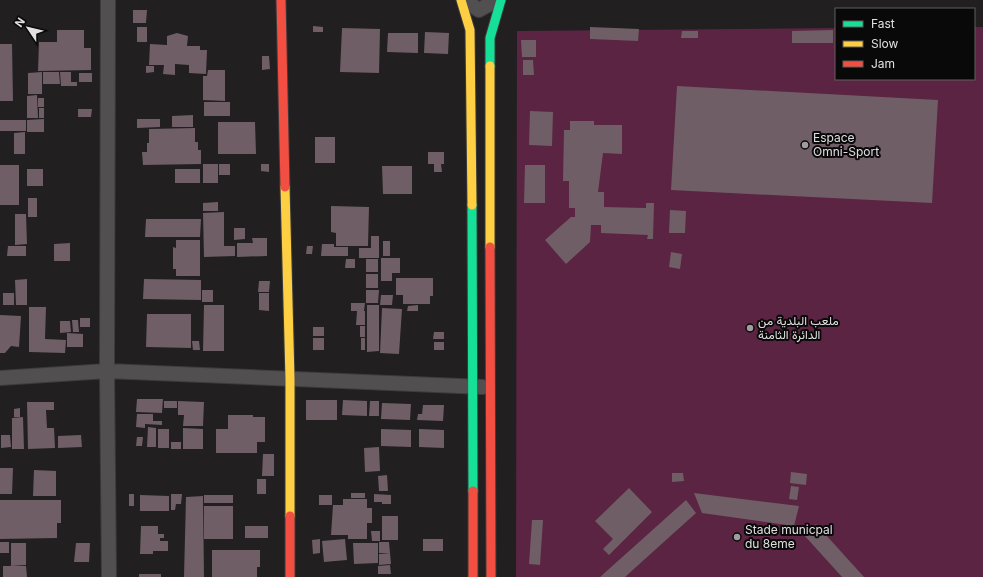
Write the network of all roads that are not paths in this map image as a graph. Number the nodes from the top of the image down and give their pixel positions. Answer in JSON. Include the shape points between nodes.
{"nodes":[{"id":1,"x":108,"y":0,"type":"edge"},
{"id":2,"x":281,"y":0,"type":"edge"},
{"id":3,"x":461,"y":0,"type":"edge"},
{"id":4,"x":464,"y":0,"type":"edge"},
{"id":5,"x":497,"y":0,"type":"edge"},
{"id":6,"x":500,"y":0,"type":"edge"},
{"id":7,"x":107,"y":371,"type":"junction"},
{"id":8,"x":0,"y":378,"type":"edge"},
{"id":9,"x":290,"y":378,"type":"junction"},
{"id":10,"x":492,"y":387,"type":"junction"},
{"id":11,"x":473,"y":388,"type":"junction"},
{"id":12,"x":109,"y":577,"type":"edge"},
{"id":13,"x":290,"y":577,"type":"edge"},
{"id":14,"x":473,"y":577,"type":"edge"},
{"id":15,"x":491,"y":577,"type":"edge"}],
"edges":[{"from":1,"to":7,"type":"street"},
{"from":2,"to":9,"type":"street"},
{"from":3,"to":11,"type":"street","via":[[470,30]]},
{"from":4,"to":5,"type":"street","via":[[479,10]]},
{"from":6,"to":10,"type":"street","via":[[490,38]]},
{"from":7,"to":8,"type":"street"},
{"from":7,"to":9,"type":"street"},
{"from":7,"to":12,"type":"street"},
{"from":9,"to":11,"type":"street"},
{"from":9,"to":13,"type":"street"},
{"from":10,"to":11,"type":"street"},
{"from":10,"to":15,"type":"street"},
{"from":11,"to":14,"type":"street"}]}
